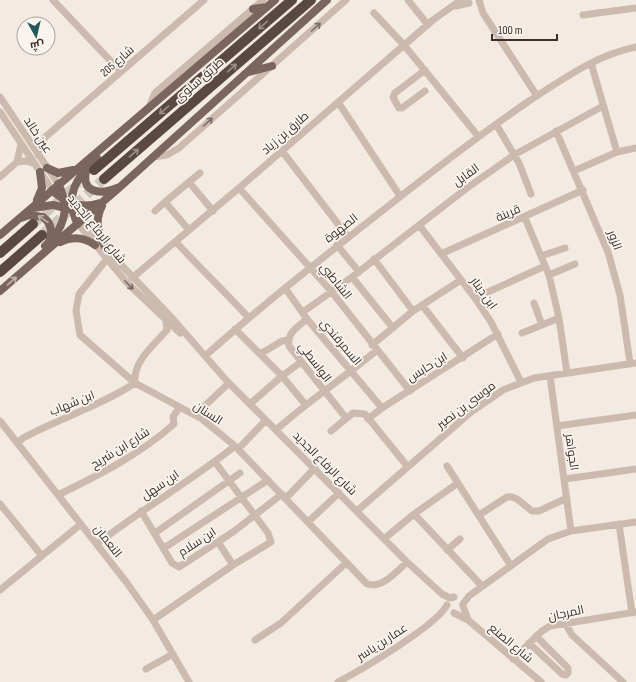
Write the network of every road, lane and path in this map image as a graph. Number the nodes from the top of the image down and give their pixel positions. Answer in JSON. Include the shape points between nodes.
{"nodes":[{"id":1,"x":54,"y":0,"type":"edge"},
{"id":2,"x":275,"y":0,"type":"edge"},
{"id":3,"x":292,"y":0,"type":"edge"},
{"id":4,"x":311,"y":0,"type":"edge"},
{"id":5,"x":328,"y":0,"type":"edge"},
{"id":6,"x":346,"y":0,"type":"edge"},
{"id":7,"x":408,"y":0,"type":"edge"},
{"id":8,"x":461,"y":0,"type":"edge"},
{"id":9,"x":479,"y":0,"type":"edge"},
{"id":10,"x":202,"y":1,"type":"edge"},
{"id":11,"x":469,"y":2,"type":"edge"},
{"id":12,"x":265,"y":4,"type":"edge"},
{"id":13,"x":453,"y":6,"type":"junction"},
{"id":14,"x":636,"y":8,"type":"edge"},
{"id":15,"x":253,"y":9,"type":"joint"},
{"id":16,"x":374,"y":13,"type":"dead end"},
{"id":17,"x":483,"y":13,"type":"junction"},
{"id":18,"x":584,"y":15,"type":"dead end"},
{"id":19,"x":428,"y":25,"type":"junction"},
{"id":20,"x":404,"y":45,"type":"junction"},
{"id":21,"x":636,"y":47,"type":"edge"},
{"id":22,"x":590,"y":63,"type":"junction"},
{"id":23,"x":272,"y":66,"type":"junction"},
{"id":24,"x":425,"y":70,"type":"junction"},
{"id":25,"x":121,"y":72,"type":"junction"},
{"id":26,"x":246,"y":73,"type":"junction"},
{"id":27,"x":425,"y":90,"type":"dead end"},
{"id":28,"x":536,"y":96,"type":"junction"},
{"id":29,"x":0,"y":97,"type":"edge"},
{"id":30,"x":338,"y":102,"type":"junction"},
{"id":31,"x":603,"y":106,"type":"junction"},
{"id":32,"x":149,"y":108,"type":"junction"},
{"id":33,"x":0,"y":112,"type":"edge"},
{"id":34,"x":496,"y":124,"type":"junction"},
{"id":35,"x":556,"y":130,"type":"junction"},
{"id":36,"x":478,"y":136,"type":"junction"},
{"id":37,"x":43,"y":139,"type":"junction"},
{"id":38,"x":28,"y":140,"type":"junction"},
{"id":39,"x":21,"y":144,"type":"junction"},
{"id":40,"x":636,"y":148,"type":"edge"},
{"id":41,"x":282,"y":151,"type":"junction"},
{"id":42,"x":617,"y":152,"type":"junction"},
{"id":43,"x":38,"y":155,"type":"junction"},
{"id":44,"x":514,"y":155,"type":"junction"},
{"id":45,"x":153,"y":157,"type":"junction"},
{"id":46,"x":17,"y":162,"type":"junction"},
{"id":47,"x":35,"y":164,"type":"junction"},
{"id":48,"x":76,"y":169,"type":"junction"},
{"id":49,"x":90,"y":169,"type":"junction"},
{"id":50,"x":44,"y":170,"type":"junction"},
{"id":51,"x":574,"y":170,"type":"junction"},
{"id":52,"x":200,"y":173,"type":"dead end"},
{"id":53,"x":0,"y":177,"type":"edge"},
{"id":54,"x":104,"y":179,"type":"tunnel mouth"},
{"id":55,"x":189,"y":182,"type":"junction"},
{"id":56,"x":121,"y":186,"type":"junction"},
{"id":57,"x":55,"y":187,"type":"junction"},
{"id":58,"x":239,"y":188,"type":"junction"},
{"id":59,"x":583,"y":190,"type":"junction"},
{"id":60,"x":532,"y":194,"type":"dead end"},
{"id":61,"x":400,"y":196,"type":"junction"},
{"id":62,"x":104,"y":201,"type":"junction"},
{"id":63,"x":165,"y":202,"type":"junction"},
{"id":64,"x":68,"y":205,"type":"junction"},
{"id":65,"x":30,"y":209,"type":"junction"},
{"id":66,"x":155,"y":211,"type":"dead end"},
{"id":67,"x":213,"y":211,"type":"junction"},
{"id":68,"x":525,"y":218,"type":"junction"},
{"id":69,"x":16,"y":221,"type":"junction"},
{"id":70,"x":81,"y":222,"type":"junction"},
{"id":71,"x":33,"y":224,"type":"tunnel mouth"},
{"id":72,"x":419,"y":225,"type":"junction"},
{"id":73,"x":189,"y":230,"type":"junction"},
{"id":74,"x":0,"y":235,"type":"edge"},
{"id":75,"x":348,"y":236,"type":"junction"},
{"id":76,"x":48,"y":241,"type":"junction"},
{"id":77,"x":176,"y":242,"type":"junction"},
{"id":78,"x":95,"y":245,"type":"junction"},
{"id":79,"x":338,"y":245,"type":"junction"},
{"id":80,"x":105,"y":247,"type":"junction"},
{"id":81,"x":565,"y":248,"type":"dead end"},
{"id":82,"x":0,"y":253,"type":"edge"},
{"id":83,"x":441,"y":254,"type":"junction"},
{"id":84,"x":541,"y":256,"type":"junction"},
{"id":85,"x":374,"y":259,"type":"junction"},
{"id":86,"x":106,"y":260,"type":"junction"},
{"id":87,"x":576,"y":264,"type":"dead end"},
{"id":88,"x":310,"y":266,"type":"junction"},
{"id":89,"x":545,"y":266,"type":"junction"},
{"id":90,"x":0,"y":272,"type":"edge"},
{"id":91,"x":359,"y":272,"type":"junction"},
{"id":92,"x":550,"y":276,"type":"junction"},
{"id":93,"x":132,"y":278,"type":"junction"},
{"id":94,"x":352,"y":278,"type":"junction"},
{"id":95,"x":461,"y":280,"type":"junction"},
{"id":96,"x":285,"y":288,"type":"junction"},
{"id":97,"x":0,"y":291,"type":"edge"},
{"id":98,"x":331,"y":291,"type":"junction"},
{"id":99,"x":475,"y":298,"type":"junction"},
{"id":100,"x":534,"y":303,"type":"dead end"},
{"id":101,"x":422,"y":305,"type":"junction"},
{"id":102,"x":413,"y":311,"type":"junction"},
{"id":103,"x":303,"y":312,"type":"junction"},
{"id":104,"x":249,"y":318,"type":"junction"},
{"id":105,"x":559,"y":318,"type":"junction"},
{"id":106,"x":308,"y":319,"type":"junction"},
{"id":107,"x":166,"y":321,"type":"junction"},
{"id":108,"x":542,"y":325,"type":"junction"},
{"id":109,"x":393,"y":328,"type":"junction"},
{"id":110,"x":235,"y":329,"type":"junction"},
{"id":111,"x":167,"y":330,"type":"junction"},
{"id":112,"x":178,"y":332,"type":"junction"},
{"id":113,"x":522,"y":333,"type":"dead end"},
{"id":114,"x":498,"y":334,"type":"junction"},
{"id":115,"x":288,"y":340,"type":"junction"},
{"id":116,"x":196,"y":346,"type":"junction"},
{"id":117,"x":375,"y":348,"type":"junction"},
{"id":118,"x":260,"y":354,"type":"junction"},
{"id":119,"x":205,"y":356,"type":"junction"},
{"id":120,"x":463,"y":358,"type":"junction"},
{"id":121,"x":301,"y":362,"type":"junction"},
{"id":122,"x":633,"y":363,"type":"edge"},
{"id":123,"x":351,"y":372,"type":"junction"},
{"id":124,"x":567,"y":373,"type":"junction"},
{"id":125,"x":282,"y":376,"type":"junction"},
{"id":126,"x":550,"y":376,"type":"junction"},
{"id":127,"x":229,"y":382,"type":"junction"},
{"id":128,"x":521,"y":382,"type":"junction"},
{"id":129,"x":135,"y":383,"type":"junction"},
{"id":130,"x":410,"y":391,"type":"junction"},
{"id":131,"x":324,"y":392,"type":"junction"},
{"id":132,"x":250,"y":404,"type":"junction"},
{"id":133,"x":305,"y":404,"type":"junction"},
{"id":134,"x":179,"y":408,"type":"junction"},
{"id":135,"x":382,"y":408,"type":"junction"},
{"id":136,"x":195,"y":415,"type":"junction"},
{"id":137,"x":636,"y":415,"type":"edge"},
{"id":138,"x":346,"y":418,"type":"junction"},
{"id":139,"x":368,"y":418,"type":"junction"},
{"id":140,"x":266,"y":420,"type":"junction"},
{"id":141,"x":0,"y":421,"type":"edge"},
{"id":142,"x":557,"y":426,"type":"junction"},
{"id":143,"x":276,"y":430,"type":"junction"},
{"id":144,"x":330,"y":431,"type":"dead end"},
{"id":145,"x":17,"y":443,"type":"junction"},
{"id":146,"x":238,"y":446,"type":"junction"},
{"id":147,"x":215,"y":462,"type":"junction"},
{"id":148,"x":407,"y":466,"type":"junction"},
{"id":149,"x":447,"y":466,"type":"dead end"},
{"id":150,"x":315,"y":468,"type":"junction"},
{"id":151,"x":636,"y":469,"type":"edge"},
{"id":152,"x":240,"y":473,"type":"dead end"},
{"id":153,"x":565,"y":479,"type":"junction"},
{"id":154,"x":229,"y":480,"type":"junction"},
{"id":155,"x":268,"y":480,"type":"junction"},
{"id":156,"x":458,"y":483,"type":"junction"},
{"id":157,"x":339,"y":493,"type":"junction"},
{"id":158,"x":58,"y":495,"type":"junction"},
{"id":159,"x":284,"y":496,"type":"junction"},
{"id":160,"x":242,"y":497,"type":"junction"},
{"id":161,"x":567,"y":498,"type":"junction"},
{"id":162,"x":0,"y":504,"type":"edge"},
{"id":163,"x":140,"y":511,"type":"junction"},
{"id":164,"x":357,"y":511,"type":"junction"},
{"id":165,"x":414,"y":514,"type":"junction"},
{"id":166,"x":479,"y":515,"type":"junction"},
{"id":167,"x":254,"y":516,"type":"junction"},
{"id":168,"x":308,"y":522,"type":"junction"},
{"id":169,"x":636,"y":522,"type":"edge"},
{"id":170,"x":81,"y":524,"type":"junction"},
{"id":171,"x":619,"y":524,"type":"junction"},
{"id":172,"x":571,"y":531,"type":"junction"},
{"id":173,"x":155,"y":533,"type":"junction"},
{"id":174,"x":384,"y":538,"type":"junction"},
{"id":175,"x":460,"y":539,"type":"dead end"},
{"id":176,"x":218,"y":542,"type":"junction"},
{"id":177,"x":97,"y":544,"type":"junction"},
{"id":178,"x":164,"y":548,"type":"junction"},
{"id":179,"x":447,"y":550,"type":"junction"},
{"id":180,"x":42,"y":556,"type":"junction"},
{"id":181,"x":407,"y":562,"type":"junction"},
{"id":182,"x":346,"y":563,"type":"junction"},
{"id":183,"x":233,"y":565,"type":"junction"},
{"id":184,"x":511,"y":566,"type":"junction"},
{"id":185,"x":482,"y":586,"type":"junction"},
{"id":186,"x":1,"y":587,"type":"edge"},
{"id":187,"x":442,"y":594,"type":"junction"},
{"id":188,"x":468,"y":596,"type":"junction"},
{"id":189,"x":455,"y":597,"type":"junction"},
{"id":190,"x":447,"y":604,"type":"junction"},
{"id":191,"x":462,"y":605,"type":"junction"},
{"id":192,"x":634,"y":612,"type":"edge"},
{"id":193,"x":453,"y":613,"type":"junction"},
{"id":194,"x":436,"y":619,"type":"junction"},
{"id":195,"x":153,"y":620,"type":"junction"},
{"id":196,"x":468,"y":620,"type":"junction"},
{"id":197,"x":566,"y":623,"type":"junction"},
{"id":198,"x":536,"y":636,"type":"junction"},
{"id":199,"x":255,"y":640,"type":"dead end"},
{"id":200,"x":529,"y":643,"type":"junction"},
{"id":201,"x":173,"y":654,"type":"junction"},
{"id":202,"x":514,"y":660,"type":"junction"},
{"id":203,"x":146,"y":669,"type":"dead end"},
{"id":204,"x":350,"y":679,"type":"edge"},
{"id":205,"x":188,"y":682,"type":"edge"},
{"id":206,"x":338,"y":682,"type":"edge"},
{"id":207,"x":541,"y":682,"type":"edge"},
{"id":208,"x":623,"y":682,"type":"edge"}],
"edges":[{"from":1,"to":25,"type":"street"},
{"from":2,"to":12,"type":"main road","name":"طريق سلوى"},
{"from":3,"to":49,"type":"highway","name":"طريق سلوى","one_way":true},
{"from":54,"to":4,"type":"highway","name":"طريق سلوى","one_way":true},
{"from":5,"to":26,"type":"main road"},
{"from":23,"to":6,"type":"street","one_way":true},
{"from":7,"to":19,"type":"street"},
{"from":8,"to":13,"type":"street","name":"طارق بن زياد"},
{"from":9,"to":11,"type":"street","name":"طارق بن زياد","via":[[476,3]]},
{"from":9,"to":17,"type":"street"},
{"from":10,"to":25,"type":"street","name":"شارع 205"},
{"from":11,"to":13,"type":"street","name":"طارق بن زياد"},
{"from":11,"to":17,"type":"street"},
{"from":12,"to":15,"type":"main road"},
{"from":12,"to":32,"type":"main road","name":"طريق سلوى"},
{"from":13,"to":19,"type":"street","name":"طارق بن زياد"},
{"from":14,"to":18,"type":"street"},
{"from":15,"to":32,"type":"street","name":"طريق سلوى","via":[[155,93]]},
{"from":16,"to":20,"type":"street"},
{"from":17,"to":28,"type":"street"},
{"from":19,"to":20,"type":"street","name":"طارق بن زياد"},
{"from":20,"to":24,"type":"street"},
{"from":20,"to":30,"type":"street","name":"طارق بن زياد"},
{"from":21,"to":22,"type":"street","name":"الصهوة"},
{"from":22,"to":28,"type":"street","name":"الصهوة"},
{"from":22,"to":31,"type":"street"},
{"from":23,"to":26,"type":"main road"},
{"from":45,"to":23,"type":"street","one_way":true,"via":[[167,155],[179,148]]},
{"from":24,"to":27,"type":"street","via":[[393,97],[399,108],[402,108]]},
{"from":24,"to":36,"type":"street"},
{"from":25,"to":37,"type":"street","name":"شارع 205"},
{"from":26,"to":45,"type":"main road"},
{"from":28,"to":34,"type":"street","name":"الصهوة"},
{"from":29,"to":38,"type":"street","name":"عين خالد"},
{"from":30,"to":41,"type":"street","name":"طارق بن زياد"},
{"from":30,"to":61,"type":"street"},
{"from":31,"to":35,"type":"street","name":"القابل"},
{"from":31,"to":42,"type":"street"},
{"from":32,"to":48,"type":"main road","name":"طريق سلوى"},
{"from":32,"to":49,"type":"main road"},
{"from":33,"to":39,"type":"street","name":"عين خالد"},
{"from":34,"to":36,"type":"street","name":"الصهوة"},
{"from":34,"to":44,"type":"street"},
{"from":35,"to":44,"type":"street","name":"القابل"},
{"from":35,"to":51,"type":"street","name":"الزور"},
{"from":36,"to":61,"type":"street","name":"الصهوة"},
{"from":37,"to":38,"type":"street"},
{"from":37,"to":43,"type":"street"},
{"from":38,"to":43,"type":"street","name":"عين خالد"},
{"from":39,"to":46,"type":"street"},
{"from":39,"to":47,"type":"street","name":"عين خالد"},
{"from":40,"to":42,"type":"street"},
{"from":41,"to":58,"type":"street","name":"طارق بن زياد"},
{"from":41,"to":75,"type":"street"},
{"from":42,"to":51,"type":"street"},
{"from":43,"to":50,"type":"street","name":"عين خالد"},
{"from":44,"to":60,"type":"street"},
{"from":44,"to":72,"type":"street","name":"القابل"},
{"from":45,"to":56,"type":"main road"},
{"from":46,"to":47,"type":"street"},
{"from":46,"to":53,"type":"street"},
{"from":47,"to":50,"type":"street","name":"عين خالد"},
{"from":48,"to":50,"type":"main road","via":[[58,173]]},
{"from":48,"to":57,"type":"main road","name":"طريق سلوى"},
{"from":49,"to":56,"type":"main road","via":[[86,181],[92,190],[106,192]]},
{"from":49,"to":64,"type":"main road","via":[[74,188]]},
{"from":50,"to":57,"type":"street","name":"عين خالد"},
{"from":50,"to":65,"type":"main road","via":[[41,194]]},
{"from":51,"to":59,"type":"street","name":"الزور"},
{"from":52,"to":55,"type":"street"},
{"from":55,"to":63,"type":"street"},
{"from":55,"to":67,"type":"street"},
{"from":56,"to":62,"type":"main road"},
{"from":57,"to":64,"type":"main road"},
{"from":57,"to":65,"type":"main road","name":"طريق سلوى"},
{"from":58,"to":67,"type":"street","name":"طارق بن زياد"},
{"from":58,"to":88,"type":"street","name":"الشاطبي"},
{"from":59,"to":68,"type":"street","name":"قرينة"},
{"from":59,"to":122,"type":"street","name":"الزور","via":[[612,264]]},
{"from":61,"to":75,"type":"street","name":"الصهوة"},
{"from":62,"to":64,"type":"main road","via":[[88,206]]},
{"from":62,"to":70,"type":"main road"},
{"from":62,"to":80,"type":"main road","via":[[96,225]]},
{"from":63,"to":66,"type":"street"},
{"from":63,"to":73,"type":"street"},
{"from":64,"to":65,"type":"main road"},
{"from":64,"to":70,"type":"main road"},
{"from":64,"to":76,"type":"main road","via":[[59,230]]},
{"from":65,"to":69,"type":"main road","name":"طريق سلوى"},
{"from":67,"to":73,"type":"street","name":"طارق بن زياد"},
{"from":68,"to":83,"type":"street","name":"قرينة"},
{"from":68,"to":84,"type":"street"},
{"from":69,"to":74,"type":"main road","name":"طريق سلوى"},
{"from":76,"to":69,"type":"main road","one_way":true,"via":[[51,226],[42,216],[29,215]]},
{"from":70,"to":76,"type":"main road"},
{"from":70,"to":78,"type":"street","name":"شارع الرفاع الجديد"},
{"from":70,"to":80,"type":"street","name":"شارع الرفاع الجديد"},
{"from":71,"to":82,"type":"highway"},
{"from":72,"to":83,"type":"street","name":"ابن دينار"},
{"from":72,"to":85,"type":"street","name":"القابل"},
{"from":73,"to":77,"type":"street","name":"طارق بن زياد"},
{"from":75,"to":79,"type":"street","name":"الصهوة"},
{"from":76,"to":78,"type":"main road","via":[[76,238],[85,239]]},
{"from":76,"to":90,"type":"highway"},
{"from":97,"to":76,"type":"main road","one_way":true,"via":[[23,271],[26,264]]},
{"from":77,"to":93,"type":"street","name":"طارق بن زياد"},
{"from":77,"to":104,"type":"street"},
{"from":78,"to":86,"type":"street","name":"شارع الرفاع الجديد"},
{"from":79,"to":88,"type":"street","name":"الصهوة"},
{"from":79,"to":91,"type":"street"},
{"from":80,"to":93,"type":"street","name":"شارع الرفاع الجديد"},
{"from":81,"to":84,"type":"street"},
{"from":83,"to":95,"type":"street","name":"ابن دينار"},
{"from":84,"to":89,"type":"street"},
{"from":85,"to":91,"type":"street","name":"القابل"},
{"from":85,"to":102,"type":"street"},
{"from":86,"to":107,"type":"street","name":"شارع الرفاع الجديد","one_way":true},
{"from":86,"to":129,"type":"street","name":"السنان","via":[[79,294],[76,311],[80,335]]},
{"from":87,"to":92,"type":"street"},
{"from":88,"to":96,"type":"street","name":"الصهوة"},
{"from":88,"to":98,"type":"street","name":"الشاطبي"},
{"from":89,"to":92,"type":"street"},
{"from":89,"to":99,"type":"street"},
{"from":91,"to":94,"type":"street","name":"القابل"},
{"from":92,"to":105,"type":"street"},
{"from":93,"to":116,"type":"street","name":"شارع الرفاع الجديد"},
{"from":94,"to":98,"type":"street","name":"القابل"},
{"from":94,"to":109,"type":"street"},
{"from":95,"to":99,"type":"street","name":"ابن دينار"},
{"from":95,"to":101,"type":"street"},
{"from":96,"to":103,"type":"street","name":"السمرقندي"},
{"from":96,"to":104,"type":"street","name":"الصهوة"},
{"from":98,"to":103,"type":"street","name":"القابل"},
{"from":98,"to":117,"type":"street","name":"الشاطبي"},
{"from":99,"to":114,"type":"street","name":"ابن دينار"},
{"from":100,"to":108,"type":"street"},
{"from":101,"to":102,"type":"street"},
{"from":101,"to":120,"type":"street"},
{"from":102,"to":109,"type":"street"},
{"from":103,"to":106,"type":"street","name":"السمرقندي"},
{"from":104,"to":110,"type":"street","name":"الصهوة"},
{"from":105,"to":108,"type":"street"},
{"from":105,"to":124,"type":"street"},
{"from":106,"to":115,"type":"street","name":"الواسطي","via":[[292,332]]},
{"from":106,"to":123,"type":"street","name":"السمرقندي"},
{"from":107,"to":111,"type":"street"},
{"from":107,"to":112,"type":"street","name":"شارع الرفاع الجديد"},
{"from":108,"to":113,"type":"street"},
{"from":109,"to":117,"type":"street"},
{"from":110,"to":118,"type":"street"},
{"from":110,"to":119,"type":"street","name":"الصهوة"},
{"from":111,"to":112,"type":"street"},
{"from":111,"to":129,"type":"street","via":[[137,366]]},
{"from":112,"to":116,"type":"street","name":"شارع الرفاع الجديد"},
{"from":114,"to":120,"type":"street","name":"ابن حابس"},
{"from":114,"to":128,"type":"street","name":"ابن دينار"},
{"from":115,"to":118,"type":"street"},
{"from":115,"to":121,"type":"street","name":"الواسطي","via":[[291,350]]},
{"from":116,"to":119,"type":"street","name":"شارع الرفاع الجديد"},
{"from":117,"to":123,"type":"street"},
{"from":117,"to":130,"type":"street","name":"الشاطبي"},
{"from":118,"to":125,"type":"street"},
{"from":119,"to":127,"type":"street","name":"شارع الرفاع الجديد"},
{"from":120,"to":130,"type":"street","name":"ابن حابس"},
{"from":121,"to":125,"type":"street"},
{"from":121,"to":131,"type":"street","name":"الواسطي"},
{"from":122,"to":124,"type":"street","name":"موسى بن نصير"},
{"from":123,"to":131,"type":"street"},
{"from":123,"to":135,"type":"street","name":"السمرقندي"},
{"from":124,"to":126,"type":"street","name":"موسى بن نصير"},
{"from":125,"to":132,"type":"street"},
{"from":125,"to":133,"type":"street"},
{"from":126,"to":128,"type":"street","name":"موسى بن نصير"},
{"from":126,"to":142,"type":"street","name":"الجواهر"},
{"from":127,"to":132,"type":"street","name":"شارع الرفاع الجديد"},
{"from":127,"to":136,"type":"street"},
{"from":128,"to":148,"type":"street","name":"موسى بن نصير","via":[[487,400]]},
{"from":129,"to":134,"type":"street","name":"السنان"},
{"from":129,"to":145,"type":"street","name":"ابن شهاب","via":[[101,403],[65,416]]},
{"from":130,"to":135,"type":"street","name":"ابن حابس"},
{"from":131,"to":133,"type":"street"},
{"from":131,"to":138,"type":"street","name":"الواسطي"},
{"from":132,"to":140,"type":"street","name":"شارع الرفاع الجديد"},
{"from":133,"to":143,"type":"street"},
{"from":134,"to":136,"type":"street","name":"السنان"},
{"from":134,"to":158,"type":"street","name":"شارع ابن شريح","via":[[173,417],[174,424],[150,444],[103,473]]},
{"from":135,"to":139,"type":"street","name":"ابن حابس"},
{"from":136,"to":146,"type":"street","name":"السنان"},
{"from":137,"to":142,"type":"street"},
{"from":138,"to":139,"type":"street","via":[[360,412]]},
{"from":138,"to":144,"type":"street"},
{"from":139,"to":148,"type":"street"},
{"from":140,"to":143,"type":"street","name":"شارع الرفاع الجديد"},
{"from":140,"to":146,"type":"street","name":"ابن سهل"},
{"from":141,"to":145,"type":"street","name":"النعمان"},
{"from":142,"to":153,"type":"street","name":"الجواهر"},
{"from":143,"to":150,"type":"street","name":"شارع الرفاع الجديد"},
{"from":145,"to":158,"type":"street","name":"النعمان"},
{"from":146,"to":147,"type":"street","name":"ابن سهل"},
{"from":146,"to":155,"type":"street","name":"السنان"},
{"from":147,"to":154,"type":"street"},
{"from":147,"to":163,"type":"street","name":"ابن سهل"},
{"from":148,"to":164,"type":"street","name":"موسى بن نصير"},
{"from":149,"to":156,"type":"street"},
{"from":150,"to":157,"type":"street","name":"شارع الرفاع الجديد"},
{"from":150,"to":159,"type":"street","name":"ابن سلام"},
{"from":151,"to":153,"type":"street"},
{"from":152,"to":154,"type":"street"},
{"from":153,"to":161,"type":"street","name":"الجواهر"},
{"from":154,"to":160,"type":"street"},
{"from":154,"to":173,"type":"street"},
{"from":155,"to":159,"type":"street","name":"السنان"},
{"from":155,"to":160,"type":"street"},
{"from":156,"to":165,"type":"street"},
{"from":156,"to":166,"type":"street"},
{"from":157,"to":164,"type":"street","name":"شارع الرفاع الجديد"},
{"from":157,"to":168,"type":"street"},
{"from":158,"to":170,"type":"street","name":"النعمان"},
{"from":159,"to":167,"type":"street","name":"ابن سلام"},
{"from":159,"to":168,"type":"street","name":"السنان"},
{"from":160,"to":167,"type":"street"},
{"from":160,"to":178,"type":"street"},
{"from":161,"to":166,"type":"street","via":[[532,512],[517,499],[508,498]]},
{"from":161,"to":172,"type":"street","name":"الجواهر"},
{"from":162,"to":180,"type":"street"},
{"from":163,"to":173,"type":"street","name":"ابن سلام"},
{"from":163,"to":177,"type":"street","name":"ابن سهل"},
{"from":164,"to":174,"type":"street","name":"شارع الرفاع الجديد"},
{"from":165,"to":174,"type":"street"},
{"from":165,"to":179,"type":"street"},
{"from":166,"to":184,"type":"street"},
{"from":167,"to":176,"type":"street","name":"ابن سلام"},
{"from":167,"to":183,"type":"street","via":[[268,533],[271,542]]},
{"from":168,"to":182,"type":"street","name":"السنان"},
{"from":169,"to":171,"type":"street"},
{"from":170,"to":177,"type":"street","name":"النعمان"},
{"from":170,"to":180,"type":"street"},
{"from":171,"to":172,"type":"street"},
{"from":171,"to":192,"type":"street"},
{"from":172,"to":184,"type":"street","via":[[548,539]]},
{"from":173,"to":178,"type":"street","name":"ابن سلام"},
{"from":174,"to":181,"type":"street","name":"شارع الرفاع الجديد"},
{"from":175,"to":179,"type":"street"},
{"from":176,"to":178,"type":"street","name":"ابن سلام","via":[[179,567],[172,562]]},
{"from":176,"to":183,"type":"street"},
{"from":177,"to":195,"type":"street","name":"النعمان"},
{"from":179,"to":185,"type":"street"},
{"from":180,"to":186,"type":"street"},
{"from":181,"to":182,"type":"street","name":"السنان","via":[[382,583],[372,586]]},
{"from":181,"to":187,"type":"street","name":"شارع الرفاع الجديد"},
{"from":182,"to":199,"type":"street","via":[[280,623]]},
{"from":183,"to":195,"type":"street"},
{"from":184,"to":185,"type":"street"},
{"from":185,"to":188,"type":"street"},
{"from":187,"to":189,"type":"street","name":"شارع الرفاع الجديد","via":[[450,598]]},
{"from":187,"to":190,"type":"street","name":"شارع الرفاع الجديد"},
{"from":188,"to":189,"type":"street","name":"شارع الرفاع الجديد"},
{"from":188,"to":191,"type":"street"},
{"from":189,"to":190,"type":"street","via":[[449,599]]},
{"from":189,"to":191,"type":"street"},
{"from":190,"to":193,"type":"street","via":[[449,611]]},
{"from":190,"to":194,"type":"street","name":"عمار بن ياسر"},
{"from":191,"to":193,"type":"street","via":[[459,612]]},
{"from":191,"to":196,"type":"street","name":"شارع الصنع"},
{"from":192,"to":197,"type":"street","name":"المرجان"},
{"from":193,"to":194,"type":"street","name":"عمار بن ياسر"},
{"from":193,"to":196,"type":"street","name":"شارع الصنع"},
{"from":194,"to":204,"type":"street","name":"عمار بن ياسر"},
{"from":195,"to":201,"type":"street","name":"النعمان"},
{"from":196,"to":202,"type":"street","name":"شارع الصنع"},
{"from":197,"to":198,"type":"street","name":"المرجان","via":[[550,626]]},
{"from":197,"to":208,"type":"street","via":[[572,635]]},
{"from":198,"to":200,"type":"street","name":"المرجان"},
{"from":198,"to":200,"type":"street","via":[[568,668],[568,673],[562,674]]},
{"from":200,"to":202,"type":"street","name":"المرجان"},
{"from":201,"to":203,"type":"street"},
{"from":201,"to":205,"type":"street","name":"النعمان"},
{"from":202,"to":207,"type":"street","name":"شارع الصنع"},
{"from":204,"to":206,"type":"street","name":"عمار بن ياسر"}]}
